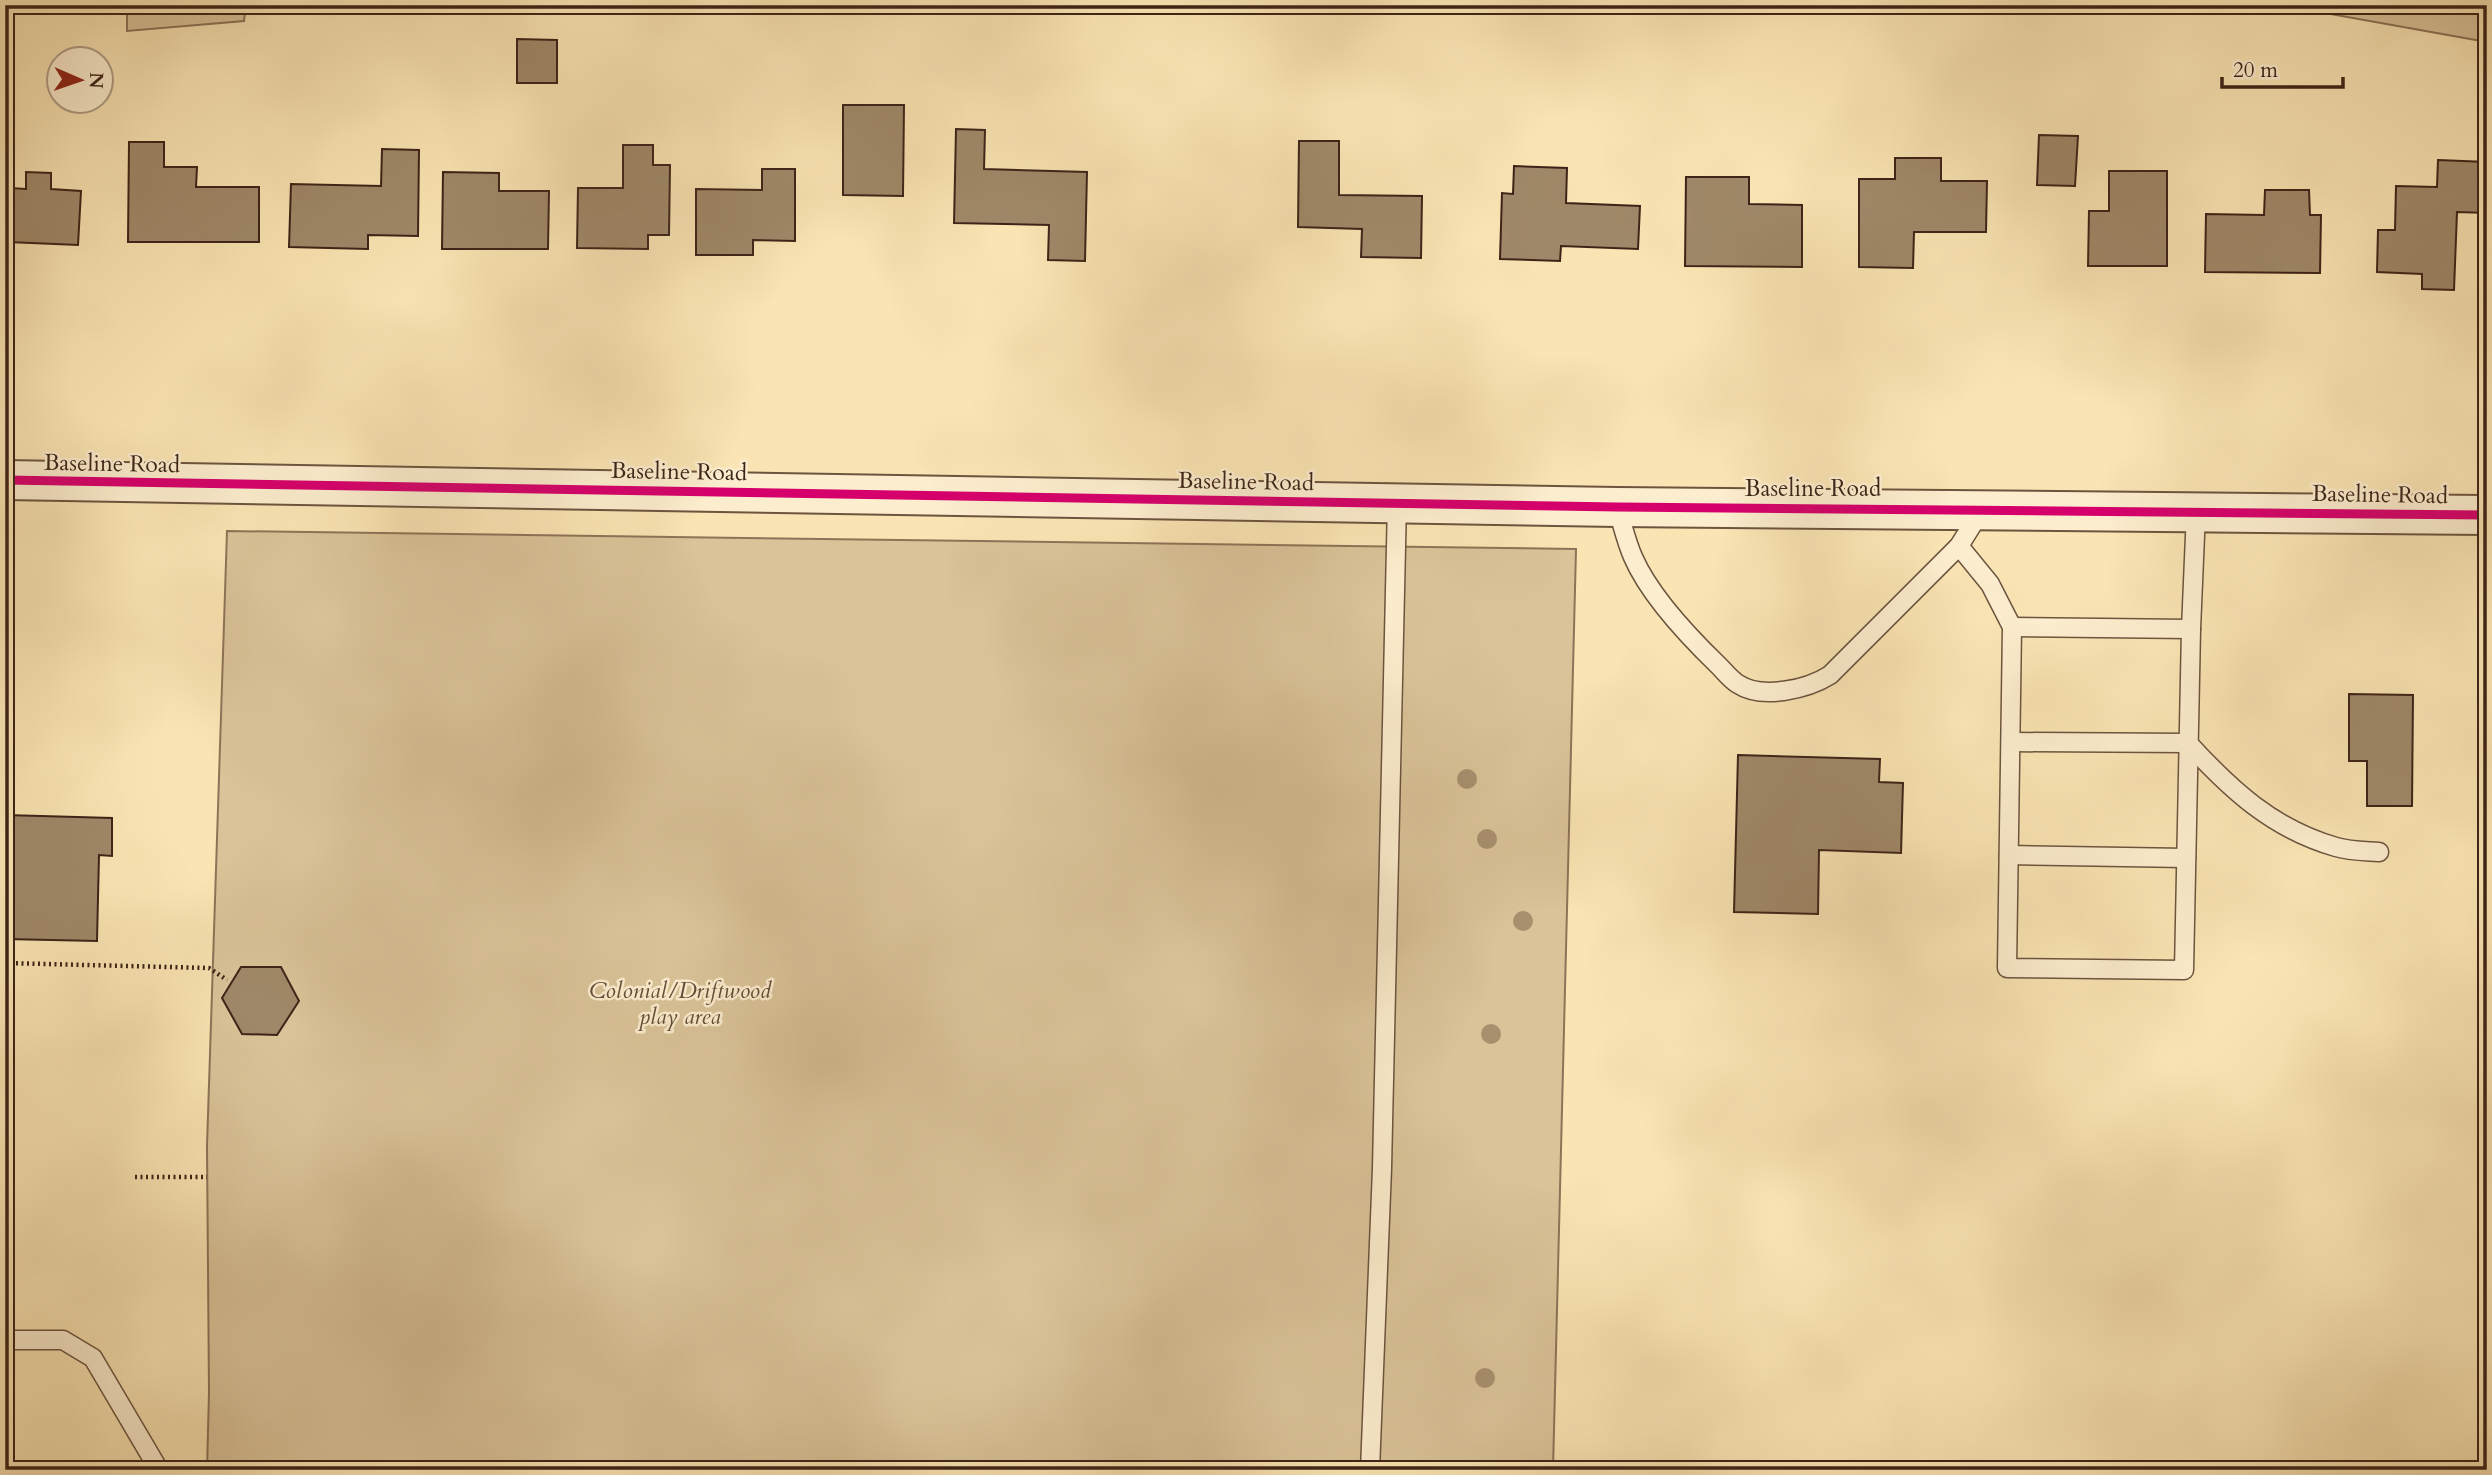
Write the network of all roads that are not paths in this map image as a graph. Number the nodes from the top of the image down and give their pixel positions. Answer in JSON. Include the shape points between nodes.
{"nodes":[{"id":1,"x":5,"y":480,"type":"edge"},
{"id":2,"x":1397,"y":502,"type":"junction"},
{"id":3,"x":1617,"y":506,"type":"junction"},
{"id":4,"x":1983,"y":509,"type":"junction"},
{"id":5,"x":2196,"y":512,"type":"junction"},
{"id":6,"x":2487,"y":515,"type":"edge"},
{"id":7,"x":1959,"y":546,"type":"junction"},
{"id":8,"x":2012,"y":627,"type":"junction"},
{"id":9,"x":2191,"y":629,"type":"junction"},
{"id":10,"x":2011,"y":742,"type":"junction"},
{"id":11,"x":2188,"y":743,"type":"junction"},
{"id":12,"x":2379,"y":852,"type":"dead end"},
{"id":13,"x":2008,"y":855,"type":"junction"},
{"id":14,"x":2186,"y":858,"type":"junction"},
{"id":15,"x":5,"y":1340,"type":"edge"},
{"id":16,"x":159,"y":1470,"type":"edge"},
{"id":17,"x":1370,"y":1470,"type":"edge"}],
"edges":[{"from":1,"to":2,"type":"street","name":"Baseline Road"},
{"from":2,"to":3,"type":"street","name":"Baseline Road"},
{"from":2,"to":17,"type":"lane","via":[[1382,1168]]},
{"from":3,"to":4,"type":"street","name":"Baseline Road"},
{"from":3,"to":7,"type":"lane","via":[[1634,559],[1656,595],[1722,669],[1740,685],[1757,691],[1800,689],[1830,675]]},
{"from":4,"to":5,"type":"street","name":"Baseline Road"},
{"from":4,"to":7,"type":"lane"},
{"from":5,"to":6,"type":"street","name":"Baseline Road"},
{"from":5,"to":9,"type":"lane"},
{"from":7,"to":8,"type":"lane","via":[[1990,584]]},
{"from":8,"to":9,"type":"lane"},
{"from":8,"to":10,"type":"lane"},
{"from":9,"to":11,"type":"lane"},
{"from":10,"to":11,"type":"lane"},
{"from":10,"to":13,"type":"lane"},
{"from":11,"to":12,"type":"lane","via":[[2226,785],[2261,813],[2337,848]]},
{"from":11,"to":14,"type":"lane"},
{"from":13,"to":14,"type":"lane"},
{"from":13,"to":14,"type":"lane","via":[[2007,968],[2184,970]]},
{"from":15,"to":16,"type":"lane","via":[[63,1340],[93,1358]]}]}
